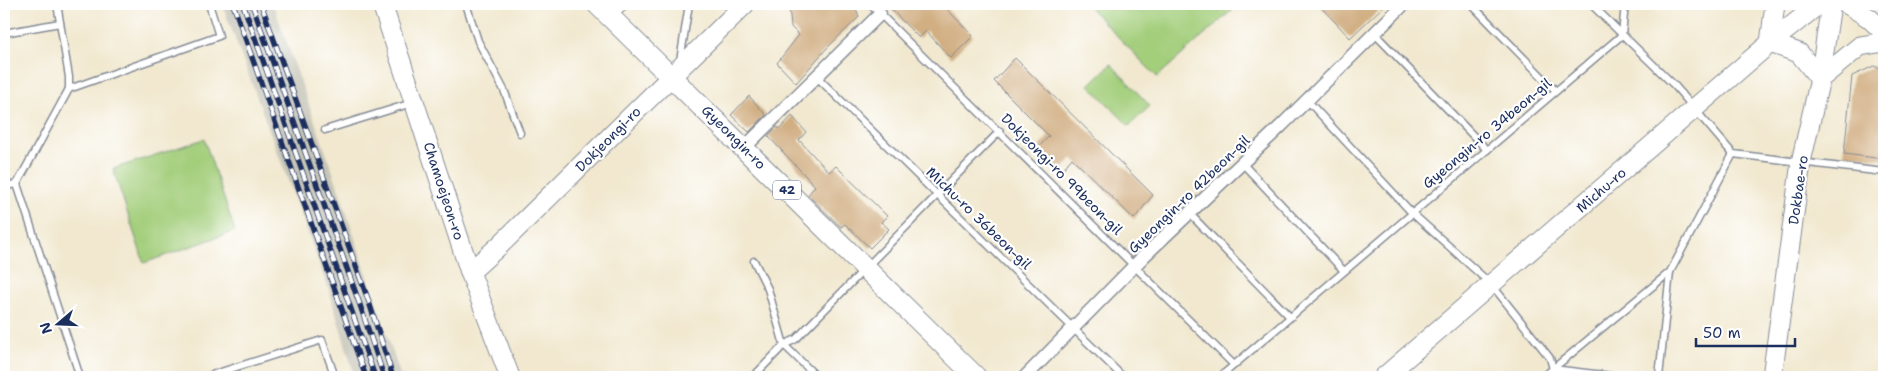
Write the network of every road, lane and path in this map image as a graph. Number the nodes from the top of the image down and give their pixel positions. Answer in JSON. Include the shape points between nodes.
{"nodes":[{"id":1,"x":57,"y":4,"type":"edge"},
{"id":2,"x":208,"y":4,"type":"edge"},
{"id":3,"x":382,"y":4,"type":"edge"},
{"id":4,"x":466,"y":4,"type":"edge"},
{"id":5,"x":597,"y":4,"type":"edge"},
{"id":6,"x":626,"y":4,"type":"edge"},
{"id":7,"x":689,"y":4,"type":"edge"},
{"id":8,"x":745,"y":4,"type":"edge"},
{"id":9,"x":870,"y":4,"type":"edge"},
{"id":10,"x":1404,"y":4,"type":"edge"},
{"id":11,"x":1471,"y":4,"type":"edge"},
{"id":12,"x":1591,"y":4,"type":"edge"},
{"id":13,"x":1625,"y":4,"type":"edge"},
{"id":14,"x":1775,"y":4,"type":"edge"},
{"id":15,"x":1819,"y":4,"type":"edge"},
{"id":16,"x":1831,"y":4,"type":"edge"},
{"id":17,"x":1847,"y":4,"type":"edge"},
{"id":18,"x":880,"y":14,"type":"junction"},
{"id":19,"x":612,"y":18,"type":"junction"},
{"id":20,"x":60,"y":24,"type":"junction"},
{"id":21,"x":1884,"y":32,"type":"edge"},
{"id":22,"x":1374,"y":33,"type":"junction"},
{"id":23,"x":4,"y":34,"type":"edge"},
{"id":24,"x":1622,"y":35,"type":"junction"},
{"id":25,"x":1884,"y":42,"type":"edge"},
{"id":26,"x":1770,"y":43,"type":"junction"},
{"id":27,"x":674,"y":74,"type":"junction"},
{"id":28,"x":817,"y":77,"type":"junction"},
{"id":29,"x":1820,"y":79,"type":"junction"},
{"id":30,"x":69,"y":88,"type":"junction"},
{"id":31,"x":1556,"y":91,"type":"junction"},
{"id":32,"x":1307,"y":100,"type":"junction"},
{"id":33,"x":416,"y":102,"type":"junction"},
{"id":34,"x":1695,"y":108,"type":"junction"},
{"id":35,"x":325,"y":130,"type":"dead end"},
{"id":36,"x":1000,"y":132,"type":"junction"},
{"id":37,"x":520,"y":133,"type":"dead end"},
{"id":38,"x":744,"y":148,"type":"junction"},
{"id":39,"x":1487,"y":150,"type":"junction"},
{"id":40,"x":1733,"y":154,"type":"junction"},
{"id":41,"x":1801,"y":162,"type":"junction"},
{"id":42,"x":1242,"y":163,"type":"junction"},
{"id":43,"x":1884,"y":172,"type":"edge"},
{"id":44,"x":17,"y":184,"type":"junction"},
{"id":45,"x":4,"y":186,"type":"edge"},
{"id":46,"x":938,"y":195,"type":"junction"},
{"id":47,"x":1190,"y":213,"type":"junction"},
{"id":48,"x":1412,"y":213,"type":"junction"},
{"id":49,"x":754,"y":261,"type":"dead end"},
{"id":50,"x":1136,"y":265,"type":"junction"},
{"id":51,"x":866,"y":268,"type":"junction"},
{"id":52,"x":1344,"y":271,"type":"junction"},
{"id":53,"x":470,"y":272,"type":"junction"},
{"id":54,"x":1670,"y":272,"type":"junction"},
{"id":55,"x":1492,"y":285,"type":"junction"},
{"id":56,"x":1290,"y":317,"type":"junction"},
{"id":57,"x":1074,"y":328,"type":"junction"},
{"id":58,"x":784,"y":345,"type":"junction"},
{"id":59,"x":1234,"y":365,"type":"junction"},
{"id":60,"x":1553,"y":369,"type":"junction"},
{"id":61,"x":218,"y":375,"type":"edge"},
{"id":62,"x":80,"y":377,"type":"edge"},
{"id":63,"x":205,"y":377,"type":"edge"},
{"id":64,"x":335,"y":377,"type":"edge"},
{"id":65,"x":510,"y":377,"type":"edge"},
{"id":66,"x":753,"y":377,"type":"edge"},
{"id":67,"x":817,"y":377,"type":"edge"},
{"id":68,"x":976,"y":377,"type":"edge"},
{"id":69,"x":1025,"y":377,"type":"edge"},
{"id":70,"x":1123,"y":377,"type":"edge"},
{"id":71,"x":1220,"y":377,"type":"edge"},
{"id":72,"x":1384,"y":377,"type":"edge"},
{"id":73,"x":1543,"y":377,"type":"edge"},
{"id":74,"x":1552,"y":377,"type":"edge"},
{"id":75,"x":1620,"y":377,"type":"edge"},
{"id":76,"x":1659,"y":377,"type":"edge"},
{"id":77,"x":1772,"y":377,"type":"edge"}],
"edges":[{"from":1,"to":20,"type":"lane"},
{"from":2,"to":30,"type":"lane","via":[[219,36]]},
{"from":3,"to":33,"type":"main road","name":"Chamoejeon-ro"},
{"from":4,"to":37,"type":"lane","via":[[478,40],[504,90]]},
{"from":5,"to":19,"type":"main road","name":"Gyeongin-ro","number":"42"},
{"from":6,"to":19,"type":"lane"},
{"from":7,"to":27,"type":"lane","via":[[681,60]]},
{"from":8,"to":27,"type":"main road","name":"Dokjeongi-ro"},
{"from":9,"to":18,"type":"lane","name":"Dokjeongi-ro 99beon-gil"},
{"from":10,"to":22,"type":"street","name":"Gyeongin-ro 42beon-gil"},
{"from":11,"to":31,"type":"lane"},
{"from":12,"to":24,"type":"lane"},
{"from":13,"to":24,"type":"lane"},
{"from":14,"to":26,"type":"main road"},
{"from":15,"to":26,"type":"main road","name":"Michu-ro"},
{"from":16,"to":29,"type":"main road","name":"Dokbae-ro"},
{"from":17,"to":21,"type":"main road"},
{"from":18,"to":28,"type":"street"},
{"from":18,"to":36,"type":"lane","name":"Dokjeongi-ro 99beon-gil"},
{"from":19,"to":27,"type":"main road","name":"Gyeongin-ro","number":"42"},
{"from":20,"to":23,"type":"lane"},
{"from":20,"to":30,"type":"lane"},
{"from":22,"to":32,"type":"street","name":"Gyeongin-ro 42beon-gil"},
{"from":22,"to":39,"type":"lane"},
{"from":24,"to":31,"type":"lane","name":"Gyeongin-ro 34beon-gil"},
{"from":24,"to":34,"type":"lane"},
{"from":25,"to":29,"type":"main road","via":[[1860,46]]},
{"from":26,"to":29,"type":"main road","via":[[1799,53]]},
{"from":26,"to":34,"type":"main road","name":"Michu-ro"},
{"from":27,"to":38,"type":"main road","name":"Gyeongin-ro","number":"42"},
{"from":27,"to":53,"type":"main road","name":"Dokjeongi-ro"},
{"from":28,"to":38,"type":"street"},
{"from":28,"to":46,"type":"lane","name":"Michu-ro 36beon-gil"},
{"from":29,"to":41,"type":"main road","name":"Dokbae-ro"},
{"from":30,"to":44,"type":"lane"},
{"from":31,"to":39,"type":"lane","name":"Gyeongin-ro 34beon-gil"},
{"from":32,"to":42,"type":"street","name":"Gyeongin-ro 42beon-gil"},
{"from":32,"to":48,"type":"lane"},
{"from":33,"to":35,"type":"lane"},
{"from":33,"to":53,"type":"main road","name":"Chamoejeon-ro"},
{"from":34,"to":40,"type":"lane"},
{"from":34,"to":55,"type":"main road","name":"Michu-ro"},
{"from":36,"to":46,"type":"lane"},
{"from":36,"to":50,"type":"lane","name":"Dokjeongi-ro 99beon-gil"},
{"from":38,"to":51,"type":"main road","name":"Gyeongin-ro","number":"42"},
{"from":39,"to":48,"type":"lane","name":"Gyeongin-ro 34beon-gil"},
{"from":40,"to":41,"type":"lane"},
{"from":40,"to":54,"type":"lane"},
{"from":41,"to":43,"type":"lane"},
{"from":41,"to":77,"type":"main road","name":"Dokbae-ro"},
{"from":42,"to":47,"type":"street","name":"Gyeongin-ro 42beon-gil"},
{"from":42,"to":52,"type":"lane"},
{"from":44,"to":45,"type":"lane"},
{"from":44,"to":62,"type":"lane"},
{"from":46,"to":51,"type":"lane"},
{"from":46,"to":57,"type":"lane","name":"Michu-ro 36beon-gil"},
{"from":47,"to":50,"type":"street","name":"Gyeongin-ro 42beon-gil"},
{"from":47,"to":56,"type":"lane"},
{"from":48,"to":52,"type":"lane","name":"Gyeongin-ro 34beon-gil"},
{"from":48,"to":55,"type":"lane"},
{"from":49,"to":58,"type":"lane","via":[[768,289]]},
{"from":50,"to":57,"type":"street","name":"Gyeongin-ro 42beon-gil"},
{"from":50,"to":59,"type":"lane","name":"Dokjeongi-ro 99beon-gil"},
{"from":51,"to":58,"type":"lane","via":[[796,339]]},
{"from":51,"to":68,"type":"main road","name":"Gyeongin-ro","number":"42"},
{"from":52,"to":56,"type":"lane","name":"Gyeongin-ro 34beon-gil"},
{"from":53,"to":65,"type":"main road","name":"Chamoejeon-ro"},
{"from":54,"to":60,"type":"lane"},
{"from":54,"to":76,"type":"lane"},
{"from":55,"to":60,"type":"lane","via":[[1550,358]]},
{"from":55,"to":72,"type":"main road","name":"Michu-ro"},
{"from":56,"to":59,"type":"lane","name":"Gyeongin-ro 34beon-gil"},
{"from":57,"to":69,"type":"street","name":"Gyeongin-ro 42beon-gil"},
{"from":57,"to":70,"type":"lane","name":"Michu-ro 36beon-gil"},
{"from":58,"to":66,"type":"lane"},
{"from":58,"to":67,"type":"lane"},
{"from":59,"to":71,"type":"lane","name":"Gyeongin-ro 34beon-gil"},
{"from":60,"to":73,"type":"lane"},
{"from":60,"to":74,"type":"lane"},
{"from":60,"to":75,"type":"lane"},
{"from":61,"to":63,"type":"lane"},
{"from":61,"to":64,"type":"lane","via":[[322,340]]}]}
